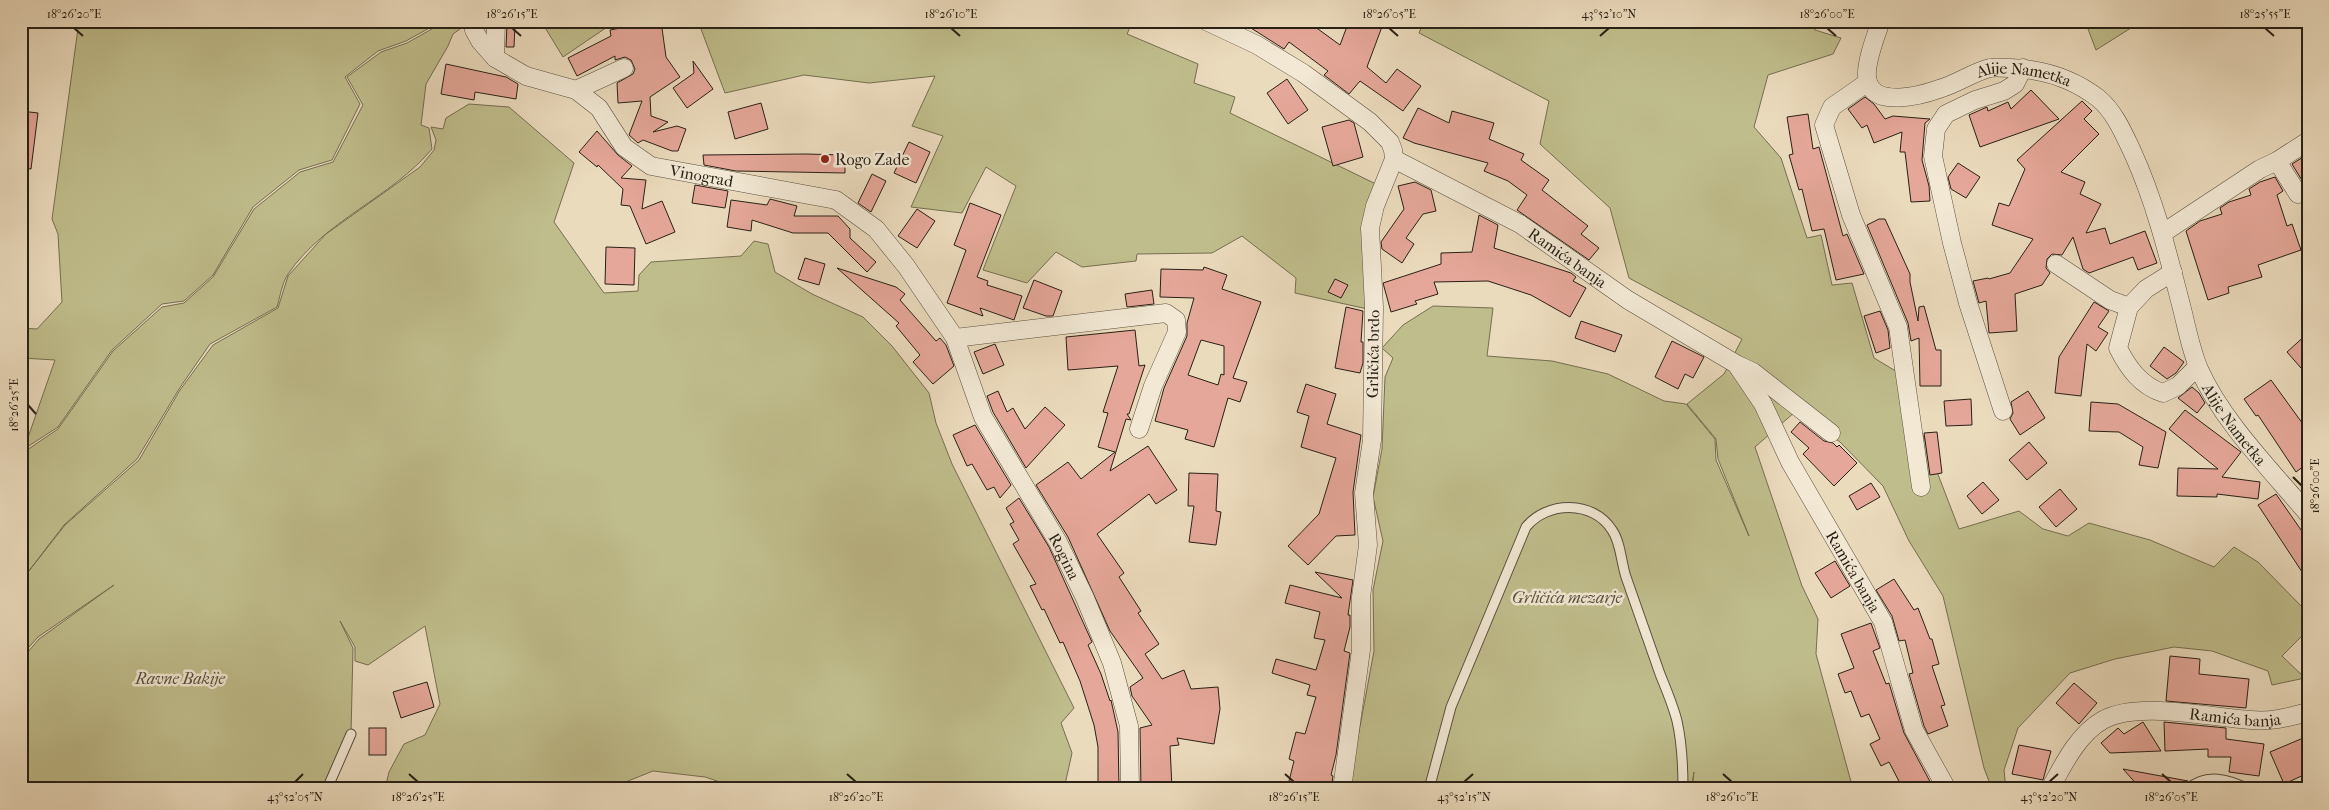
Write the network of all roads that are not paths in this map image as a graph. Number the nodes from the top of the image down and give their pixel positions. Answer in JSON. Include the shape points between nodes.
{"nodes":[{"id":1,"x":473,"y":21,"type":"edge"},
{"id":2,"x":496,"y":21,"type":"edge"},
{"id":3,"x":1206,"y":21,"type":"edge"},
{"id":4,"x":1881,"y":21,"type":"edge"},
{"id":5,"x":495,"y":58,"type":"junction"},
{"id":6,"x":624,"y":68,"type":"dead end"},
{"id":7,"x":2023,"y":68,"type":"junction"},
{"id":8,"x":1868,"y":82,"type":"junction"},
{"id":9,"x":576,"y":90,"type":"junction"},
{"id":10,"x":2308,"y":141,"type":"edge"},
{"id":11,"x":1394,"y":159,"type":"junction"},
{"id":12,"x":2277,"y":161,"type":"junction"},
{"id":13,"x":2308,"y":192,"type":"edge"},
{"id":14,"x":856,"y":214,"type":"joint"},
{"id":15,"x":2163,"y":233,"type":"junction"},
{"id":16,"x":2056,"y":264,"type":"dead end"},
{"id":17,"x":2173,"y":272,"type":"junction"},
{"id":18,"x":2129,"y":306,"type":"junction"},
{"id":19,"x":955,"y":338,"type":"junction"},
{"id":20,"x":1736,"y":364,"type":"junction"},
{"id":21,"x":2198,"y":367,"type":"junction"},
{"id":22,"x":2003,"y":410,"type":"dead end"},
{"id":23,"x":1139,"y":429,"type":"dead end"},
{"id":24,"x":1831,"y":433,"type":"dead end"},
{"id":25,"x":1921,"y":487,"type":"dead end"},
{"id":26,"x":2308,"y":514,"type":"edge"},
{"id":27,"x":2308,"y":712,"type":"edge"},
{"id":28,"x":351,"y":734,"type":"dead end"},
{"id":29,"x":327,"y":789,"type":"edge"},
{"id":30,"x":1130,"y":789,"type":"edge"},
{"id":31,"x":1342,"y":789,"type":"edge"},
{"id":32,"x":1429,"y":789,"type":"edge"},
{"id":33,"x":1683,"y":789,"type":"edge"},
{"id":34,"x":1947,"y":789,"type":"edge"},
{"id":35,"x":2050,"y":789,"type":"edge"},
{"id":36,"x":2188,"y":789,"type":"edge"},
{"id":37,"x":2248,"y":789,"type":"edge"}],
"edges":[{"from":1,"to":5,"type":"street","name":"Vinograd","via":[[480,41]]},
{"from":2,"to":5,"type":"street"},
{"from":3,"to":11,"type":"street","via":[[1256,45],[1333,93],[1382,133],[1390,142]]},
{"from":4,"to":8,"type":"street","via":[[1870,57]]},
{"from":5,"to":9,"type":"street","name":"Vinograd","via":[[526,76]]},
{"from":6,"to":9,"type":"street"},
{"from":7,"to":8,"type":"street","name":"Alije Nametka","via":[[1991,68],[1907,99],[1874,92]]},
{"from":7,"to":15,"type":"street","name":"Alije Nametka","via":[[2061,76],[2083,86],[2100,100],[2119,123]]},
{"from":7,"to":22,"type":"street","via":[[2015,84],[2004,91],[1946,114],[1936,129],[1933,156],[1968,303]]},
{"from":8,"to":25,"type":"street","via":[[1832,107],[1824,125],[1851,215],[1898,327]]},
{"from":9,"to":14,"type":"street","name":"Vinograd","via":[[598,108],[624,147],[651,166],[836,200]]},
{"from":10,"to":12,"type":"street"},
{"from":11,"to":20,"type":"street","name":"Ramića banja","via":[[1520,224],[1628,300]]},
{"from":11,"to":31,"type":"street","name":"Grličića brdo","via":[[1375,206],[1370,228],[1374,307],[1372,440],[1364,493],[1368,545],[1361,597],[1361,650]]},
{"from":12,"to":13,"type":"street","via":[[2298,194]]},
{"from":12,"to":15,"type":"street"},
{"from":14,"to":19,"type":"street","name":"Rogina","via":[[876,229],[900,258]]},
{"from":15,"to":17,"type":"street","name":"Alije Nametka"},
{"from":16,"to":18,"type":"street","via":[[2110,300]]},
{"from":17,"to":18,"type":"street","via":[[2146,289]]},
{"from":17,"to":21,"type":"street","name":"Alije Nametka"},
{"from":18,"to":21,"type":"street","via":[[2118,348],[2127,365],[2146,385],[2163,393],[2178,386]]},
{"from":19,"to":23,"type":"street","via":[[1166,313],[1176,320],[1178,332],[1153,386]]},
{"from":19,"to":30,"type":"street","name":"Rogina","via":[[982,418],[1058,542],[1112,663],[1129,726]]},
{"from":20,"to":24,"type":"street","name":"Ramića banja","via":[[1754,372]]},
{"from":20,"to":34,"type":"street","name":"Ramića banja","via":[[1763,404],[1790,462],[1883,622],[1914,730]]},
{"from":21,"to":26,"type":"street","name":"Alije Nametka","via":[[2226,416]]},
{"from":27,"to":35,"type":"street","name":"Ramića banja","via":[[2270,720],[2151,710],[2116,715],[2090,729]]},
{"from":28,"to":29,"type":"lane"},
{"from":32,"to":33,"type":"lane","via":[[1451,707],[1526,527],[1543,512],[1569,507],[1595,515],[1612,529],[1622,567],[1677,720]]},
{"from":36,"to":37,"type":"lane","via":[[2213,778],[2232,781]]}]}
